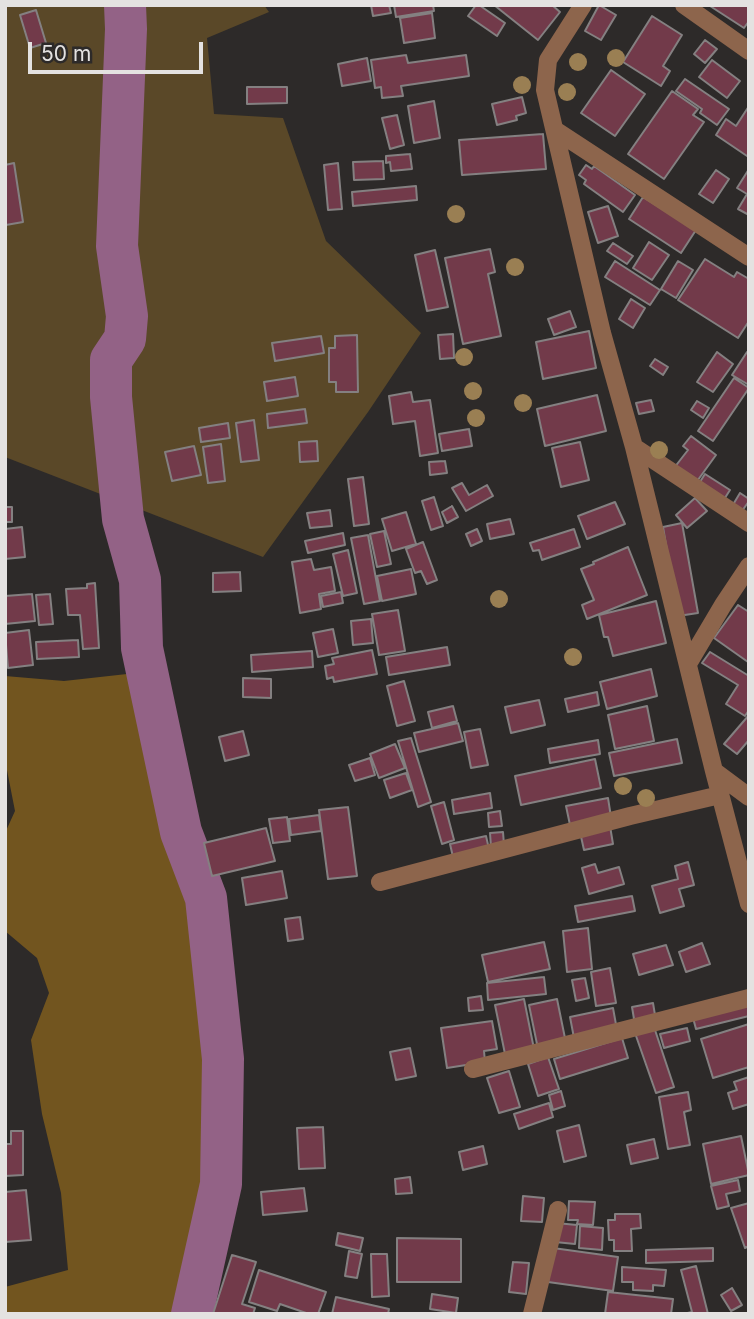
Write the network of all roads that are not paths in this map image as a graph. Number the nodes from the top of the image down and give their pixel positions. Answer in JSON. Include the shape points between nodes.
{"nodes":[{"id":1,"x":583,"y":5,"type":"edge"},
{"id":2,"x":684,"y":5,"type":"edge"},
{"id":3,"x":749,"y":51,"type":"edge"},
{"id":4,"x":555,"y":130,"type":"junction"},
{"id":5,"x":749,"y":257,"type":"edge"},
{"id":6,"x":634,"y":447,"type":"junction"},
{"id":7,"x":749,"y":523,"type":"edge"},
{"id":8,"x":749,"y":566,"type":"edge"},
{"id":9,"x":688,"y":664,"type":"junction"},
{"id":10,"x":714,"y":771,"type":"junction"},
{"id":11,"x":720,"y":795,"type":"junction"},
{"id":12,"x":749,"y":797,"type":"edge"},
{"id":13,"x":380,"y":882,"type":"dead end"},
{"id":14,"x":749,"y":904,"type":"edge"},
{"id":15,"x":749,"y":998,"type":"edge"},
{"id":16,"x":473,"y":1069,"type":"dead end"},
{"id":17,"x":558,"y":1210,"type":"dead end"},
{"id":18,"x":532,"y":1314,"type":"edge"}],
"edges":[{"from":1,"to":4,"type":"street","via":[[548,60],[545,90]]},
{"from":2,"to":3,"type":"street"},
{"from":4,"to":5,"type":"street"},
{"from":4,"to":6,"type":"street"},
{"from":6,"to":7,"type":"street"},
{"from":6,"to":9,"type":"street"},
{"from":8,"to":9,"type":"street"},
{"from":9,"to":10,"type":"street"},
{"from":10,"to":11,"type":"street"},
{"from":10,"to":12,"type":"street"},
{"from":11,"to":13,"type":"street"},
{"from":11,"to":14,"type":"street"},
{"from":15,"to":16,"type":"street"},
{"from":17,"to":18,"type":"street"}]}
